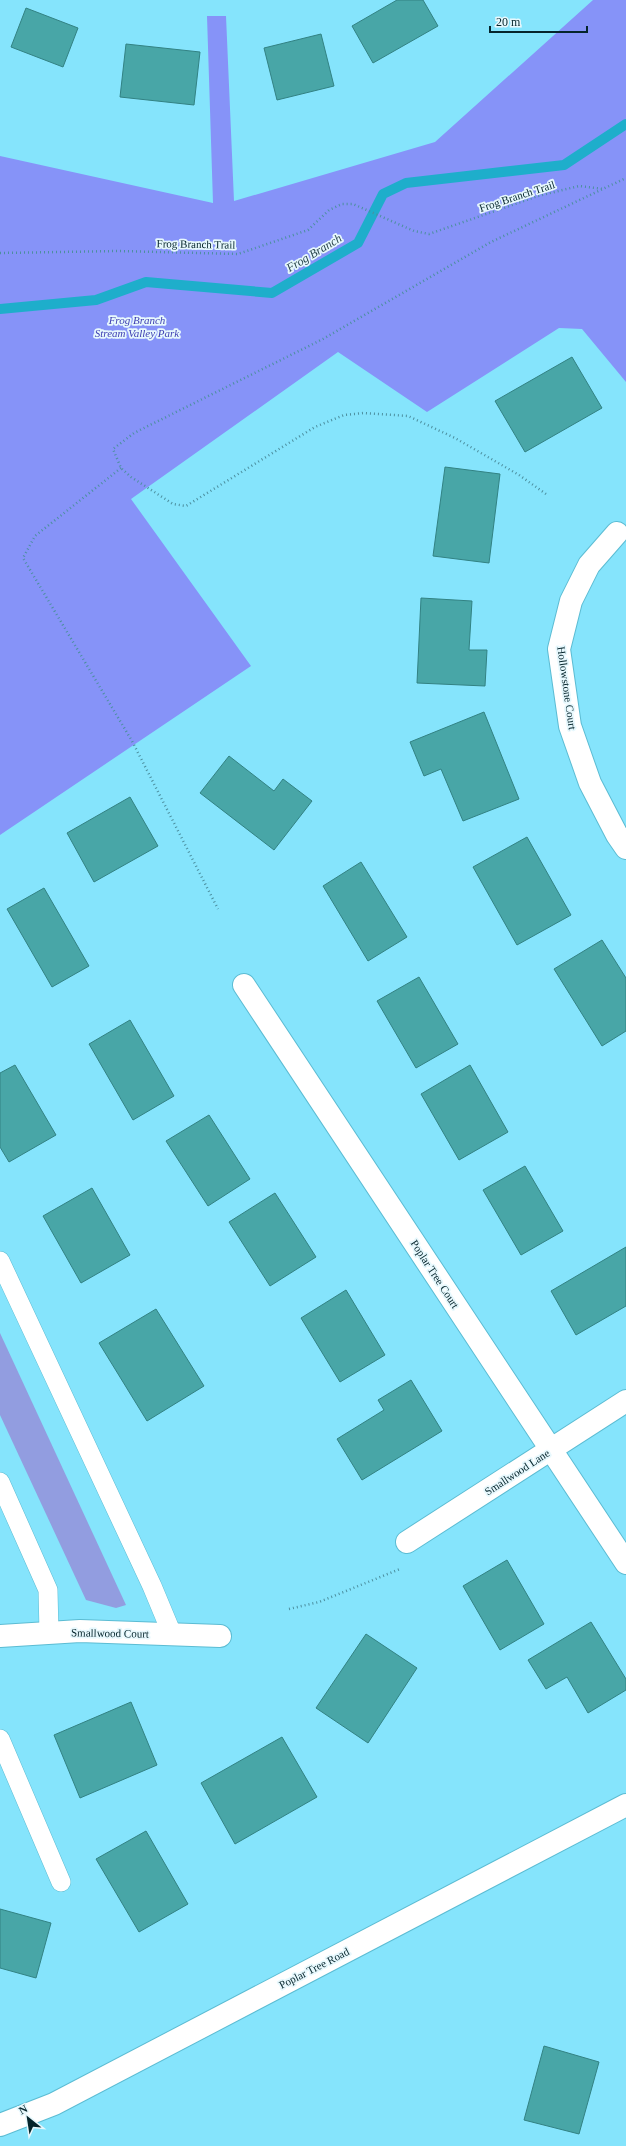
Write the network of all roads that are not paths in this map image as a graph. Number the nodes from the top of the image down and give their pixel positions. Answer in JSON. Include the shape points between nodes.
{"nodes":[{"id":1,"x":616,"y":533,"type":"dead end"},
{"id":2,"x":626,"y":848,"type":"edge"},
{"id":3,"x":244,"y":985,"type":"dead end"},
{"id":4,"x":0,"y":1261,"type":"edge"},
{"id":5,"x":626,"y":1401,"type":"edge"},
{"id":6,"x":551,"y":1450,"type":"junction"},
{"id":7,"x":0,"y":1482,"type":"edge"},
{"id":8,"x":406,"y":1542,"type":"dead end"},
{"id":9,"x":626,"y":1563,"type":"edge"},
{"id":10,"x":49,"y":1633,"type":"junction"},
{"id":11,"x":172,"y":1634,"type":"junction"},
{"id":12,"x":0,"y":1636,"type":"edge"},
{"id":13,"x":220,"y":1636,"type":"dead end"},
{"id":14,"x":0,"y":1739,"type":"edge"},
{"id":15,"x":626,"y":1805,"type":"edge"},
{"id":16,"x":61,"y":1882,"type":"dead end"},
{"id":17,"x":0,"y":2125,"type":"edge"}],
"edges":[{"from":1,"to":2,"type":"street","name":"Hollowstone Court","via":[[589,565],[571,601],[559,649],[570,726],[590,783]]},
{"from":3,"to":6,"type":"street","name":"Poplar Tree Court"},
{"from":4,"to":11,"type":"lane"},
{"from":5,"to":6,"type":"street","name":"Smallwood Lane"},
{"from":6,"to":8,"type":"street","name":"Smallwood Lane"},
{"from":6,"to":9,"type":"street","name":"Poplar Tree Court"},
{"from":7,"to":10,"type":"lane","via":[[48,1590]]},
{"from":10,"to":11,"type":"street","name":"Smallwood Court","via":[[80,1631]]},
{"from":10,"to":12,"type":"street","name":"Smallwood Court"},
{"from":11,"to":13,"type":"street","name":"Smallwood Court"},
{"from":14,"to":16,"type":"lane"},
{"from":15,"to":17,"type":"street","name":"Poplar Tree Road","via":[[54,2104]]}]}
